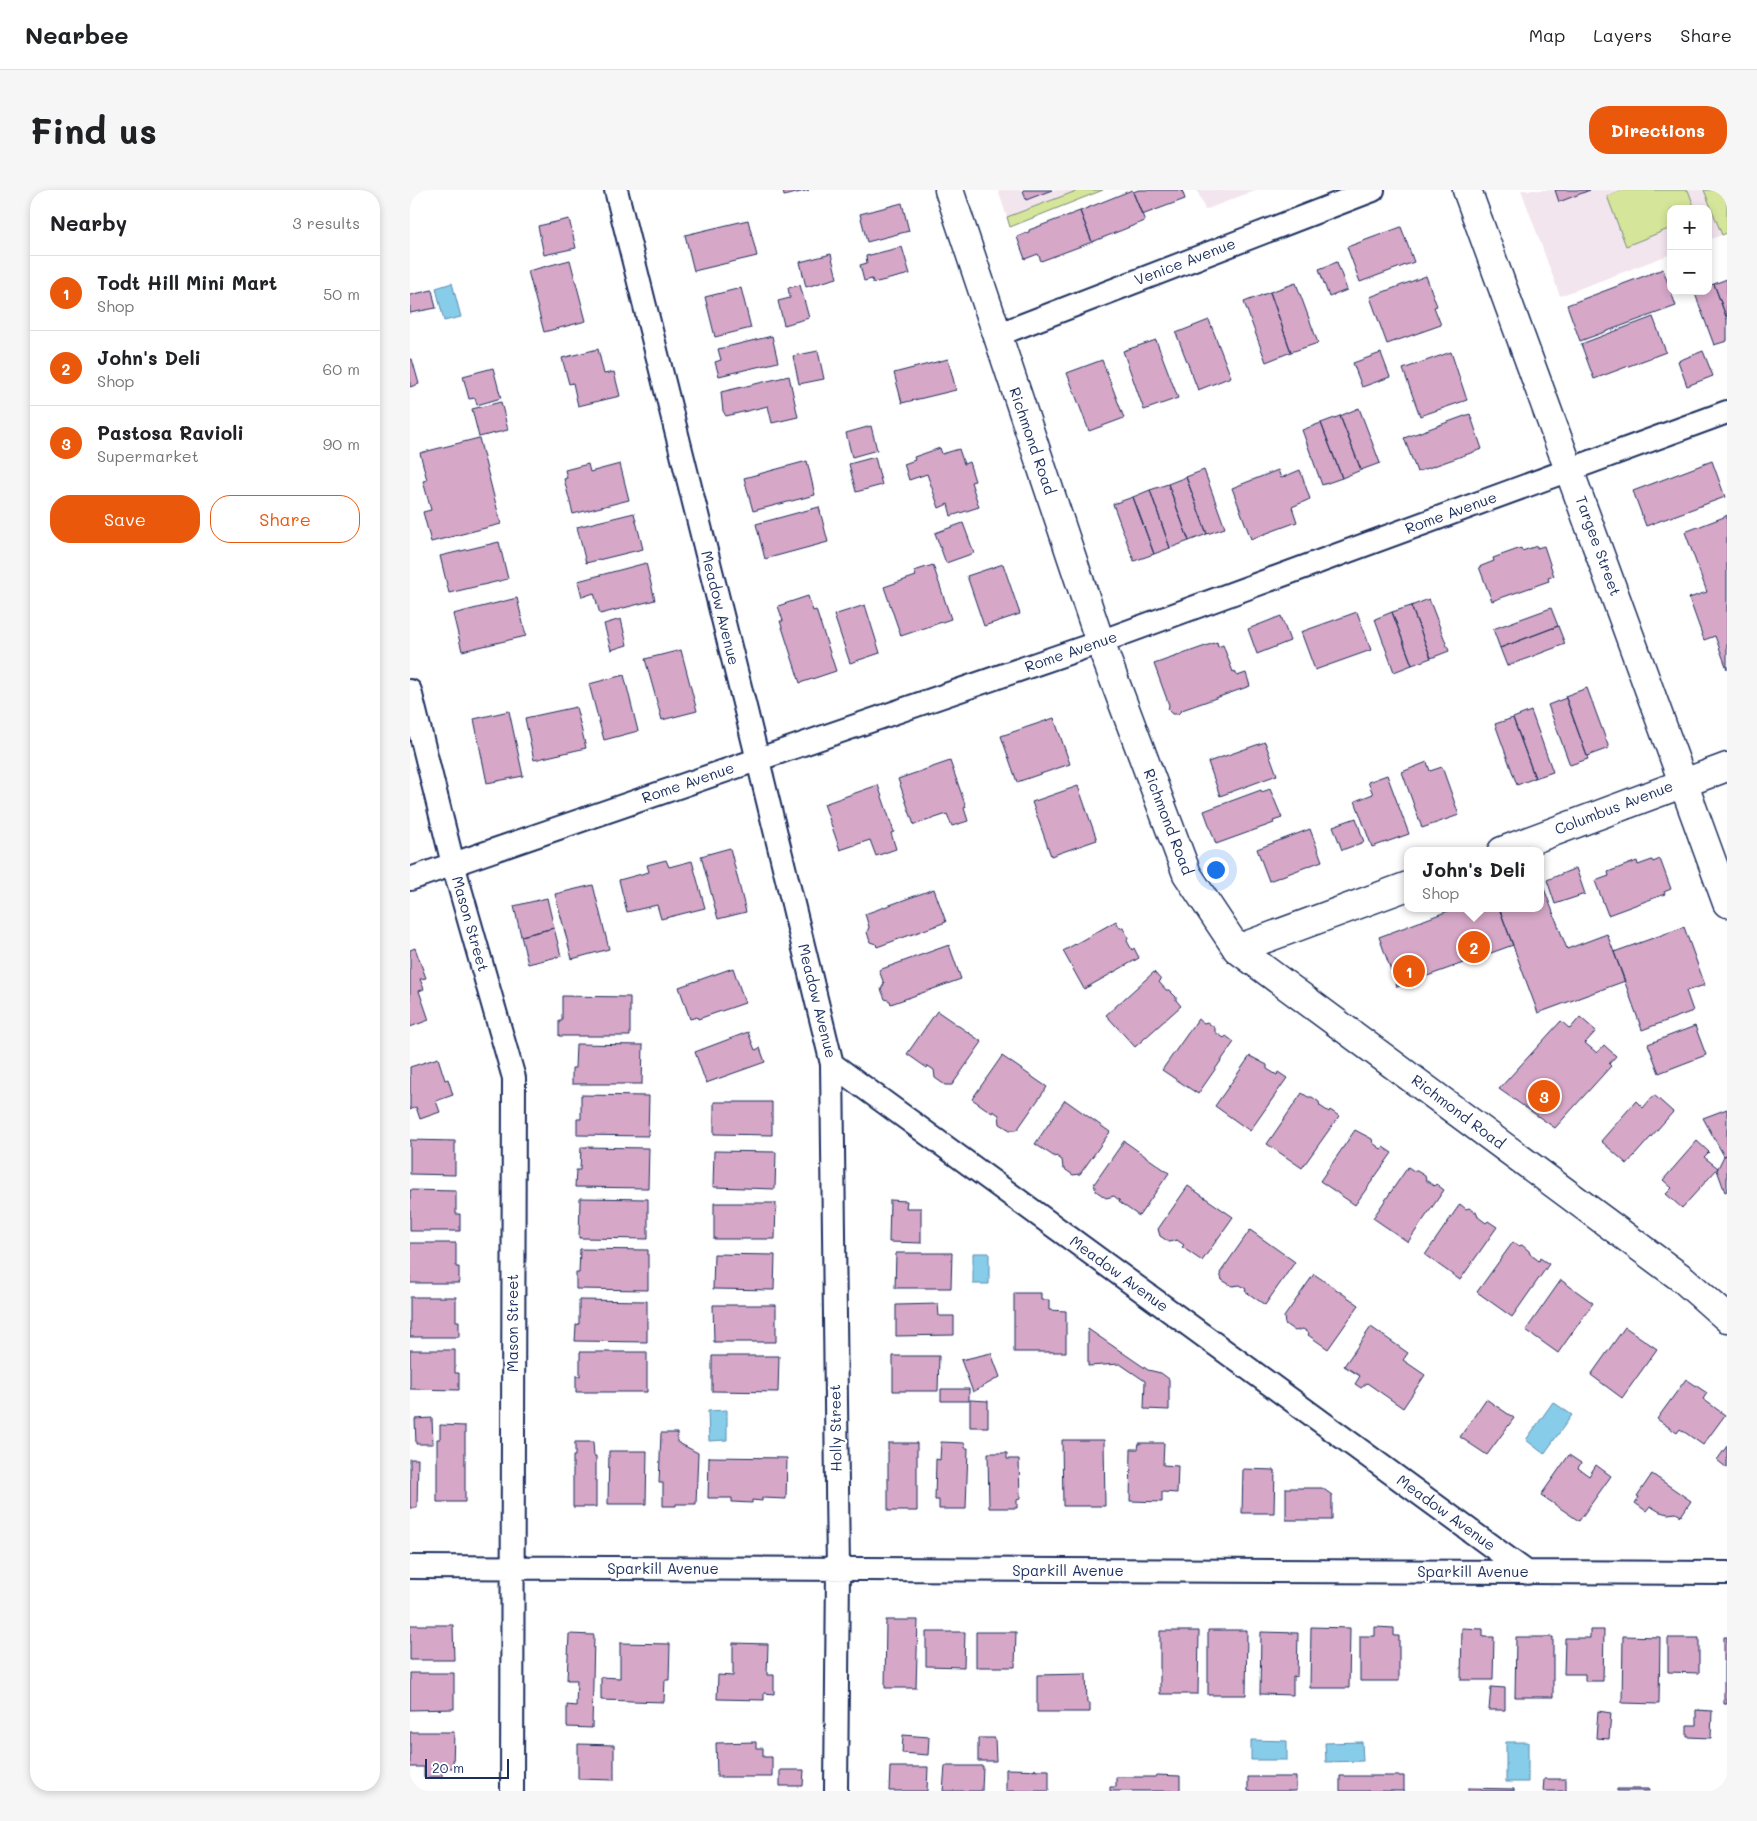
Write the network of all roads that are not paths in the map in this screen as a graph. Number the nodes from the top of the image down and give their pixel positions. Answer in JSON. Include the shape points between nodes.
{"nodes":[{"id":1,"x":616,"y":190,"type":"edge"},
{"id":2,"x":949,"y":190,"type":"edge"},
{"id":3,"x":1373,"y":190,"type":"edge"},
{"id":4,"x":1467,"y":190,"type":"edge"},
{"id":5,"x":997,"y":334,"type":"junction"},
{"id":6,"x":1727,"y":412,"type":"edge"},
{"id":7,"x":1570,"y":469,"type":"junction"},
{"id":8,"x":1100,"y":642,"type":"junction"},
{"id":9,"x":410,"y":691,"type":"edge"},
{"id":10,"x":758,"y":759,"type":"junction"},
{"id":11,"x":1727,"y":766,"type":"edge"},
{"id":12,"x":1682,"y":783,"type":"junction"},
{"id":13,"x":1513,"y":847,"type":"edge"},
{"id":14,"x":453,"y":864,"type":"junction"},
{"id":15,"x":410,"y":878,"type":"edge"},
{"id":16,"x":1404,"y":887,"type":"edge"},
{"id":17,"x":1727,"y":903,"type":"edge"},
{"id":18,"x":1238,"y":949,"type":"junction"},
{"id":19,"x":832,"y":1064,"type":"junction"},
{"id":20,"x":1727,"y":1318,"type":"edge"},
{"id":21,"x":410,"y":1567,"type":"edge"},
{"id":22,"x":512,"y":1568,"type":"junction"},
{"id":23,"x":838,"y":1570,"type":"junction"},
{"id":24,"x":1528,"y":1573,"type":"junction"},
{"id":25,"x":1727,"y":1573,"type":"edge"},
{"id":26,"x":512,"y":1791,"type":"edge"},
{"id":27,"x":836,"y":1791,"type":"edge"}],
"edges":[{"from":1,"to":10,"type":"street","name":"Meadow Avenue"},
{"from":2,"to":5,"type":"main road","name":"Richmond Road"},
{"from":3,"to":5,"type":"street","name":"Venice Avenue"},
{"from":4,"to":7,"type":"main road","name":"Targee Street"},
{"from":5,"to":8,"type":"main road","name":"Richmond Road"},
{"from":6,"to":7,"type":"street","name":"Rome Avenue"},
{"from":7,"to":8,"type":"street","name":"Rome Avenue"},
{"from":7,"to":12,"type":"main road","name":"Targee Street"},
{"from":8,"to":10,"type":"street","name":"Rome Avenue"},
{"from":8,"to":18,"type":"main road","name":"Richmond Road","via":[[1187,874]]},
{"from":9,"to":14,"type":"street","name":"Mason Street"},
{"from":10,"to":14,"type":"street","name":"Rome Avenue"},
{"from":10,"to":19,"type":"street","name":"Meadow Avenue"},
{"from":11,"to":12,"type":"main road","name":"Columbus Avenue"},
{"from":12,"to":13,"type":"main road","name":"Columbus Avenue"},
{"from":12,"to":17,"type":"main road","name":"Targee Street"},
{"from":14,"to":15,"type":"street","name":"Rome Avenue"},
{"from":14,"to":22,"type":"street","name":"Mason Street","via":[[514,1078]]},
{"from":16,"to":18,"type":"main road"},
{"from":18,"to":20,"type":"main road","name":"Richmond Road","via":[[1684,1280]]},
{"from":19,"to":23,"type":"street","name":"Holly Street"},
{"from":19,"to":24,"type":"street","name":"Meadow Avenue"},
{"from":21,"to":22,"type":"street","name":"Sparkill Avenue"},
{"from":22,"to":23,"type":"street","name":"Sparkill Avenue"},
{"from":22,"to":26,"type":"street","name":"Mason Street"},
{"from":23,"to":24,"type":"street","name":"Sparkill Avenue"},
{"from":23,"to":27,"type":"street","name":"Holly Street"},
{"from":24,"to":25,"type":"street","name":"Sparkill Avenue"}]}
